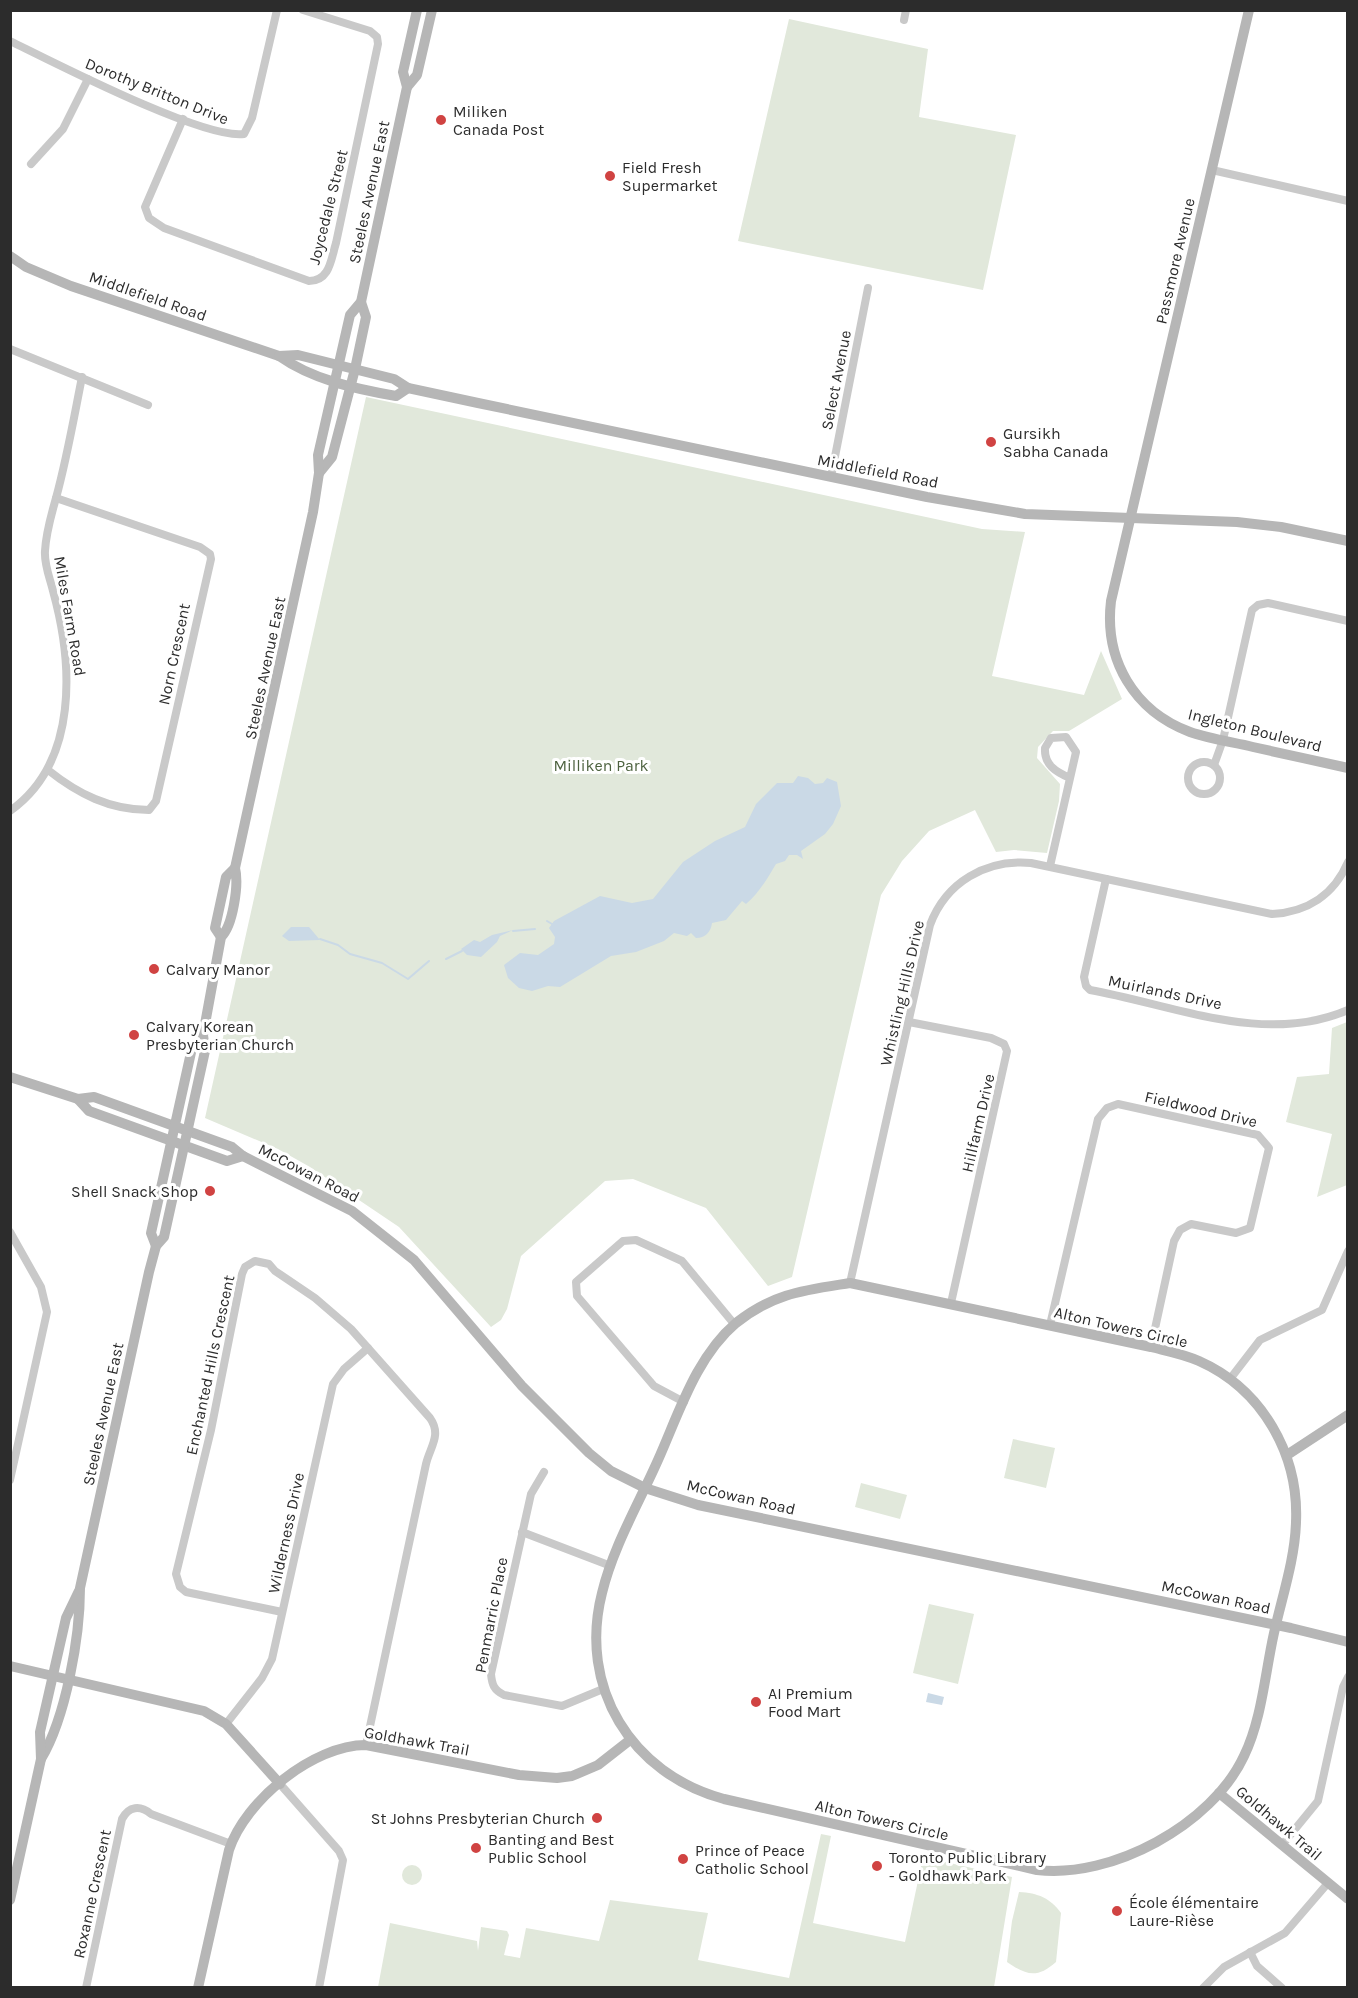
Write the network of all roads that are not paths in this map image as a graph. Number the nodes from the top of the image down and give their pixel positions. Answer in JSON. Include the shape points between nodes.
{"nodes":[{"id":1,"x":277,"y":10,"type":"edge"},
{"id":2,"x":303,"y":10,"type":"edge"},
{"id":3,"x":417,"y":10,"type":"edge"},
{"id":4,"x":432,"y":10,"type":"edge"},
{"id":5,"x":906,"y":10,"type":"edge"},
{"id":6,"x":1249,"y":10,"type":"edge"},
{"id":7,"x":904,"y":20,"type":"dead end"},
{"id":8,"x":10,"y":41,"type":"edge"},
{"id":9,"x":88,"y":80,"type":"junction"},
{"id":10,"x":406,"y":87,"type":"junction"},
{"id":11,"x":183,"y":119,"type":"junction"},
{"id":12,"x":31,"y":164,"type":"dead end"},
{"id":13,"x":1212,"y":170,"type":"junction"},
{"id":14,"x":1347,"y":201,"type":"edge"},
{"id":15,"x":10,"y":256,"type":"edge"},
{"id":16,"x":868,"y":288,"type":"dead end"},
{"id":17,"x":362,"y":302,"type":"junction"},
{"id":18,"x":10,"y":349,"type":"edge"},
{"id":19,"x":279,"y":356,"type":"junction"},
{"id":20,"x":339,"y":367,"type":"junction"},
{"id":21,"x":355,"y":369,"type":"junction"},
{"id":22,"x":82,"y":377,"type":"junction"},
{"id":23,"x":336,"y":382,"type":"junction"},
{"id":24,"x":350,"y":387,"type":"junction"},
{"id":25,"x":408,"y":388,"type":"junction"},
{"id":26,"x":148,"y":405,"type":"dead end"},
{"id":27,"x":319,"y":473,"type":"junction"},
{"id":28,"x":831,"y":477,"type":"junction"},
{"id":29,"x":56,"y":498,"type":"junction"},
{"id":30,"x":1131,"y":518,"type":"junction"},
{"id":31,"x":1347,"y":541,"type":"edge"},
{"id":32,"x":1347,"y":621,"type":"edge"},
{"id":33,"x":1223,"y":740,"type":"junction"},
{"id":34,"x":1214,"y":765,"type":"junction"},
{"id":35,"x":1347,"y":768,"type":"edge"},
{"id":36,"x":48,"y":770,"type":"junction"},
{"id":37,"x":1070,"y":778,"type":"junction"},
{"id":38,"x":10,"y":811,"type":"edge"},
{"id":39,"x":1347,"y":862,"type":"edge"},
{"id":40,"x":1050,"y":866,"type":"junction"},
{"id":41,"x":1106,"y":879,"type":"junction"},
{"id":42,"x":1347,"y":1010,"type":"edge"},
{"id":43,"x":909,"y":1022,"type":"junction"},
{"id":44,"x":203,"y":1035,"type":"junction"},
{"id":45,"x":10,"y":1077,"type":"edge"},
{"id":46,"x":78,"y":1099,"type":"junction"},
{"id":47,"x":174,"y":1127,"type":"junction"},
{"id":48,"x":187,"y":1131,"type":"junction"},
{"id":49,"x":171,"y":1141,"type":"junction"},
{"id":50,"x":184,"y":1145,"type":"junction"},
{"id":51,"x":243,"y":1156,"type":"junction"},
{"id":52,"x":10,"y":1232,"type":"edge"},
{"id":53,"x":156,"y":1246,"type":"junction"},
{"id":54,"x":1347,"y":1251,"type":"edge"},
{"id":55,"x":850,"y":1283,"type":"junction"},
{"id":56,"x":951,"y":1303,"type":"junction"},
{"id":57,"x":735,"y":1325,"type":"junction"},
{"id":58,"x":1050,"y":1325,"type":"junction"},
{"id":59,"x":1151,"y":1347,"type":"junction"},
{"id":60,"x":368,"y":1348,"type":"junction"},
{"id":61,"x":1230,"y":1379,"type":"junction"},
{"id":62,"x":684,"y":1402,"type":"junction"},
{"id":63,"x":1347,"y":1415,"type":"edge"},
{"id":64,"x":1287,"y":1455,"type":"junction"},
{"id":65,"x":544,"y":1472,"type":"dead end"},
{"id":66,"x":10,"y":1480,"type":"edge"},
{"id":67,"x":645,"y":1488,"type":"junction"},
{"id":68,"x":522,"y":1532,"type":"junction"},
{"id":69,"x":611,"y":1566,"type":"junction"},
{"id":70,"x":80,"y":1588,"type":"junction"},
{"id":71,"x":282,"y":1612,"type":"junction"},
{"id":72,"x":1276,"y":1624,"type":"junction"},
{"id":73,"x":1347,"y":1642,"type":"edge"},
{"id":74,"x":10,"y":1666,"type":"edge"},
{"id":75,"x":53,"y":1676,"type":"junction"},
{"id":76,"x":1347,"y":1677,"type":"edge"},
{"id":77,"x":67,"y":1679,"type":"junction"},
{"id":78,"x":603,"y":1689,"type":"junction"},
{"id":79,"x":226,"y":1724,"type":"junction"},
{"id":80,"x":630,"y":1740,"type":"junction"},
{"id":81,"x":366,"y":1745,"type":"junction"},
{"id":82,"x":41,"y":1759,"type":"junction"},
{"id":83,"x":280,"y":1784,"type":"junction"},
{"id":84,"x":1220,"y":1793,"type":"junction"},
{"id":85,"x":231,"y":1844,"type":"junction"},
{"id":86,"x":1282,"y":1845,"type":"junction"},
{"id":87,"x":1328,"y":1883,"type":"junction"},
{"id":88,"x":1347,"y":1899,"type":"edge"},
{"id":89,"x":10,"y":1900,"type":"edge"},
{"id":90,"x":1250,"y":1953,"type":"junction"},
{"id":91,"x":86,"y":1988,"type":"edge"},
{"id":92,"x":198,"y":1988,"type":"edge"},
{"id":93,"x":319,"y":1988,"type":"edge"},
{"id":94,"x":1203,"y":1988,"type":"edge"},
{"id":95,"x":1282,"y":1988,"type":"edge"}],
"edges":[{"from":1,"to":11,"type":"street","name":"Dorothy Britton Drive","via":[[252,118],[244,134],[219,132]]},
{"from":2,"to":11,"type":"street","name":"Joycedale Street","via":[[370,32],[377,37],[378,44],[326,275],[309,281],[164,228],[149,218],[145,207]]},
{"from":3,"to":10,"type":"main road","name":"Steeles Avenue East","via":[[404,72]]},
{"from":4,"to":10,"type":"main road","name":"Steeles Avenue East","via":[[417,75]]},
{"from":5,"to":7,"type":"street"},
{"from":6,"to":13,"type":"main road","name":"Passmore Avenue"},
{"from":8,"to":9,"type":"street","name":"Dorothy Britton Drive"},
{"from":9,"to":11,"type":"street","name":"Dorothy Britton Drive"},
{"from":9,"to":12,"type":"street","via":[[63,129]]},
{"from":10,"to":17,"type":"main road","name":"Steeles Avenue East"},
{"from":13,"to":14,"type":"street"},
{"from":13,"to":30,"type":"main road","name":"Passmore Avenue"},
{"from":15,"to":19,"type":"main road","name":"Middlefield Road","via":[[71,286]]},
{"from":16,"to":28,"type":"street","name":"Select Avenue"},
{"from":17,"to":20,"type":"main road","name":"Steeles Avenue East","via":[[350,315]]},
{"from":17,"to":21,"type":"main road","name":"Steeles Avenue East","via":[[366,317]]},
{"from":18,"to":22,"type":"street"},
{"from":19,"to":20,"type":"main road","name":"Middlefield Road","via":[[298,355]]},
{"from":19,"to":23,"type":"main road","name":"Middlefield Road","via":[[295,367]]},
{"from":20,"to":21,"type":"main road","name":"Middlefield Road"},
{"from":20,"to":23,"type":"main road","name":"Steeles Avenue East"},
{"from":21,"to":24,"type":"main road","name":"Steeles Avenue East"},
{"from":21,"to":25,"type":"main road","name":"Middlefield Road","via":[[394,379]]},
{"from":22,"to":26,"type":"street"},
{"from":22,"to":29,"type":"street","name":"Miles Farm Road"},
{"from":23,"to":24,"type":"main road","name":"Middlefield Road"},
{"from":23,"to":27,"type":"main road","name":"Steeles Avenue East","via":[[318,455]]},
{"from":24,"to":25,"type":"main road","name":"Middlefield Road","via":[[396,396]]},
{"from":24,"to":27,"type":"main road","name":"Steeles Avenue East","via":[[332,457]]},
{"from":25,"to":28,"type":"main road","name":"Middlefield Road"},
{"from":27,"to":44,"type":"main road","name":"Steeles Avenue East","via":[[235,868],[238,880],[228,931],[221,937]]},
{"from":28,"to":30,"type":"main road","name":"Middlefield Road","via":[[1025,514]]},
{"from":29,"to":36,"type":"street","name":"Miles Farm Road","via":[[47,522],[44,554],[64,646],[68,685],[60,736]]},
{"from":29,"to":36,"type":"street","name":"Norn Crescent","via":[[201,547],[211,559],[160,790],[149,810],[96,800]]},
{"from":30,"to":31,"type":"main road","name":"Middlefield Road","via":[[1259,523]]},
{"from":30,"to":33,"type":"main road","name":"Ingleton Boulevard","via":[[1110,608],[1116,660],[1128,684],[1154,712],[1188,731]]},
{"from":32,"to":33,"type":"street","via":[[1268,603],[1252,610]]},
{"from":33,"to":34,"type":"street"},
{"from":33,"to":35,"type":"main road","name":"Ingleton Boulevard"},
{"from":34,"to":34,"type":"street","via":[[1220,776],[1218,785],[1210,792],[1196,791],[1189,783],[1191,768],[1199,762]]},
{"from":36,"to":38,"type":"street","name":"Miles Farm Road"},
{"from":37,"to":37,"type":"street","via":[[1046,761],[1045,748],[1051,738],[1066,737],[1075,748]]},
{"from":37,"to":40,"type":"street"},
{"from":39,"to":41,"type":"street","name":"Whistling Hills Drive","via":[[1322,898],[1286,914],[1247,911]]},
{"from":40,"to":41,"type":"street","name":"Whistling Hills Drive"},
{"from":40,"to":43,"type":"street","name":"Whistling Hills Drive","via":[[1017,862],[993,865],[971,875],[948,893],[930,925]]},
{"from":41,"to":42,"type":"street","name":"Muirlands Drive","via":[[1084,977],[1090,990],[1262,1025],[1303,1023]]},
{"from":43,"to":55,"type":"street","name":"Whistling Hills Drive"},
{"from":43,"to":56,"type":"street","name":"Hillfarm Drive","via":[[991,1038],[1004,1044],[1007,1051]]},
{"from":44,"to":47,"type":"main road","name":"Steeles Avenue East","via":[[192,1048]]},
{"from":44,"to":48,"type":"main road","name":"Steeles Avenue East","via":[[205,1051]]},
{"from":45,"to":46,"type":"main road","name":"McCowan Road"},
{"from":46,"to":47,"type":"main road","name":"McCowan Road","via":[[94,1097]]},
{"from":46,"to":49,"type":"main road","name":"McCowan Road","via":[[89,1111]]},
{"from":47,"to":48,"type":"main road","name":"McCowan Road"},
{"from":47,"to":49,"type":"main road","name":"Steeles Avenue East"},
{"from":48,"to":50,"type":"main road","name":"Steeles Avenue East"},
{"from":48,"to":51,"type":"main road","name":"McCowan Road","via":[[232,1147]]},
{"from":49,"to":50,"type":"main road","name":"McCowan Road"},
{"from":49,"to":53,"type":"main road","name":"Steeles Avenue East","via":[[151,1233]]},
{"from":50,"to":51,"type":"main road","name":"McCowan Road","via":[[227,1161]]},
{"from":50,"to":53,"type":"main road","name":"Steeles Avenue East","via":[[164,1237]]},
{"from":51,"to":67,"type":"main road","name":"McCowan Road","via":[[352,1211],[414,1260],[522,1386],[589,1454],[611,1471]]},
{"from":52,"to":66,"type":"street","via":[[41,1287],[47,1312]]},
{"from":53,"to":70,"type":"main road","name":"Steeles Avenue East"},
{"from":54,"to":61,"type":"street","via":[[1322,1310],[1260,1340]]},
{"from":55,"to":56,"type":"main road","name":"Alton Towers Circle"},
{"from":55,"to":57,"type":"main road","name":"Alton Towers Circle","via":[[817,1286],[785,1295]]},
{"from":56,"to":58,"type":"main road","name":"Alton Towers Circle"},
{"from":57,"to":62,"type":"main road","name":"Alton Towers Circle","via":[[707,1357]]},
{"from":57,"to":62,"type":"street","via":[[682,1261],[633,1239],[623,1241],[576,1282],[577,1296],[651,1383]]},
{"from":58,"to":59,"type":"main road","name":"Alton Towers Circle"},
{"from":58,"to":59,"type":"street","name":"Fieldwood Drive","via":[[1098,1119],[1104,1110],[1118,1104],[1258,1135],[1269,1148],[1250,1228],[1236,1233],[1191,1224],[1180,1230],[1174,1241]]},
{"from":59,"to":61,"type":"main road","name":"Alton Towers Circle","via":[[1198,1360]]},
{"from":60,"to":71,"type":"street","name":"Wilderness Drive","via":[[333,1384]]},
{"from":60,"to":71,"type":"street","name":"Enchanted Hills Crescent","via":[[334,1313],[269,1264],[255,1261],[245,1267],[176,1574],[186,1592]]},
{"from":60,"to":81,"type":"street","name":"Enchanted Hills Crescent","via":[[430,1418],[436,1437],[426,1464]]},
{"from":61,"to":64,"type":"main road","name":"Alton Towers Circle","via":[[1266,1417]]},
{"from":62,"to":67,"type":"main road","name":"Alton Towers Circle"},
{"from":63,"to":64,"type":"main road"},
{"from":64,"to":72,"type":"main road","name":"Alton Towers Circle","via":[[1296,1497],[1296,1530]]},
{"from":65,"to":68,"type":"street","name":"Penmarric Place","via":[[531,1494]]},
{"from":67,"to":69,"type":"main road","name":"Alton Towers Circle"},
{"from":67,"to":72,"type":"main road","name":"McCowan Road","via":[[698,1505]]},
{"from":68,"to":69,"type":"street"},
{"from":68,"to":78,"type":"street","name":"Penmarric Place","via":[[491,1674],[494,1687],[504,1695],[555,1706]]},
{"from":69,"to":78,"type":"main road","name":"Alton Towers Circle","via":[[597,1618],[597,1655]]},
{"from":70,"to":75,"type":"main road","name":"Steeles Avenue East","via":[[66,1618]]},
{"from":70,"to":77,"type":"main road","name":"Steeles Avenue East","via":[[80,1620]]},
{"from":71,"to":79,"type":"street","name":"Wilderness Drive","via":[[268,1669]]},
{"from":72,"to":73,"type":"main road","name":"McCowan Road"},
{"from":72,"to":84,"type":"main road","name":"Alton Towers Circle","via":[[1250,1743]]},
{"from":74,"to":75,"type":"main road"},
{"from":75,"to":77,"type":"main road"},
{"from":75,"to":82,"type":"main road","name":"Steeles Avenue East","via":[[40,1732]]},
{"from":76,"to":86,"type":"street","via":[[1318,1801]]},
{"from":77,"to":79,"type":"main road","via":[[187,1706]]},
{"from":77,"to":82,"type":"main road","name":"Steeles Avenue East","via":[[54,1737]]},
{"from":78,"to":80,"type":"main road","name":"Alton Towers Circle"},
{"from":79,"to":83,"type":"main road"},
{"from":80,"to":81,"type":"main road","name":"Goldhawk Trail","via":[[598,1764],[557,1778],[519,1775]]},
{"from":80,"to":84,"type":"main road","name":"Alton Towers Circle","via":[[665,1773],[717,1797],[1045,1871],[1084,1869],[1125,1857],[1177,1828]]},
{"from":81,"to":83,"type":"main road","name":"Goldhawk Trail","via":[[324,1752]]},
{"from":82,"to":89,"type":"main road","name":"Steeles Avenue East"},
{"from":83,"to":85,"type":"main road","name":"Goldhawk Trail","via":[[249,1812]]},
{"from":83,"to":93,"type":"street","via":[[343,1860]]},
{"from":84,"to":86,"type":"main road","name":"Goldhawk Trail"},
{"from":85,"to":91,"type":"street","name":"Roxanne Crescent","via":[[141,1808],[126,1812]]},
{"from":85,"to":92,"type":"main road","name":"Goldhawk Trail"},
{"from":86,"to":87,"type":"main road","name":"Goldhawk Trail"},
{"from":87,"to":88,"type":"main road","name":"Goldhawk Trail"},
{"from":87,"to":90,"type":"street","via":[[1286,1933]]},
{"from":90,"to":94,"type":"street","via":[[1216,1973]]},
{"from":90,"to":95,"type":"street","via":[[1257,1966]]}]}
